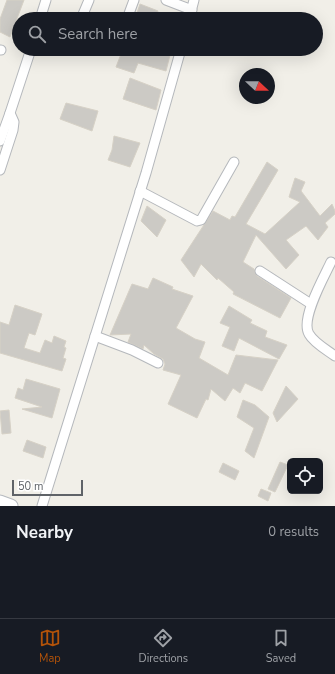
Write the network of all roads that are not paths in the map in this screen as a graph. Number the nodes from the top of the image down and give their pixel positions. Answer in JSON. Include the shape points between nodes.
{"nodes":[{"id":1,"x":46,"y":0,"type":"edge"},
{"id":2,"x":88,"y":0,"type":"edge"},
{"id":3,"x":134,"y":0,"type":"edge"},
{"id":4,"x":166,"y":0,"type":"edge"},
{"id":5,"x":194,"y":0,"type":"edge"},
{"id":6,"x":192,"y":10,"type":"joint"},
{"id":7,"x":42,"y":12,"type":"edge"},
{"id":8,"x":84,"y":12,"type":"edge"},
{"id":9,"x":130,"y":12,"type":"edge"},
{"id":10,"x":28,"y":56,"type":"edge"},
{"id":11,"x":179,"y":56,"type":"edge"},
{"id":12,"x":10,"y":113,"type":"junction"},
{"id":13,"x":0,"y":141,"type":"edge"},
{"id":14,"x":234,"y":162,"type":"dead end"},
{"id":15,"x":0,"y":170,"type":"edge"},
{"id":16,"x":140,"y":191,"type":"junction"},
{"id":17,"x":331,"y":262,"type":"dead end"},
{"id":18,"x":260,"y":271,"type":"dead end"},
{"id":19,"x":311,"y":304,"type":"junction"},
{"id":20,"x":95,"y":336,"type":"junction"},
{"id":21,"x":335,"y":356,"type":"edge"},
{"id":22,"x":158,"y":364,"type":"dead end"},
{"id":23,"x":0,"y":502,"type":"edge"},
{"id":24,"x":11,"y":506,"type":"edge"},
{"id":25,"x":42,"y":506,"type":"edge"}],
"edges":[{"from":1,"to":7,"type":"street"},
{"from":2,"to":8,"type":"street"},
{"from":3,"to":9,"type":"street"},
{"from":4,"to":6,"type":"street"},
{"from":5,"to":6,"type":"street"},
{"from":10,"to":12,"type":"street"},
{"from":11,"to":16,"type":"street"},
{"from":12,"to":13,"type":"street"},
{"from":12,"to":15,"type":"street","via":[[14,130]]},
{"from":14,"to":16,"type":"street","via":[[200,221]]},
{"from":16,"to":20,"type":"street"},
{"from":17,"to":19,"type":"street"},
{"from":18,"to":19,"type":"street"},
{"from":19,"to":21,"type":"street","via":[[308,333]]},
{"from":20,"to":22,"type":"street","via":[[132,350]]},
{"from":20,"to":25,"type":"street"},
{"from":23,"to":24,"type":"street"}]}
